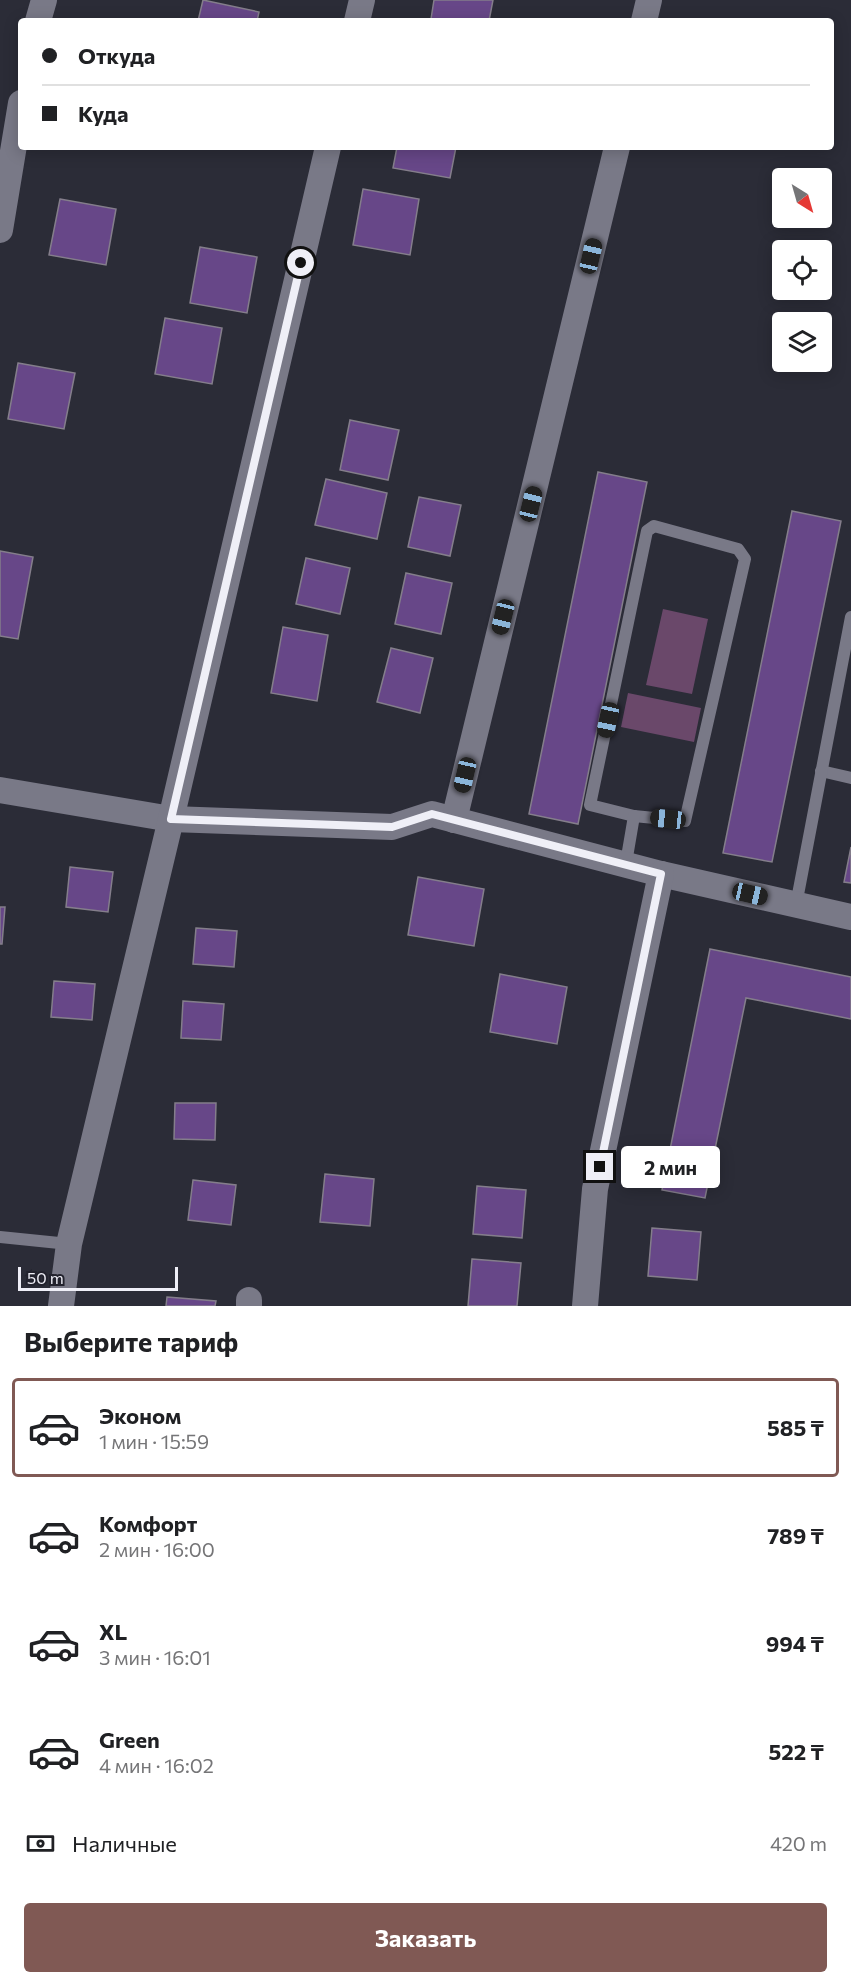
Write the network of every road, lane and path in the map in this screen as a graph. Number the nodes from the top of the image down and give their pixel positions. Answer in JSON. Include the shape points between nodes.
{"nodes":[{"id":1,"x":44,"y":0,"type":"edge"},
{"id":2,"x":362,"y":0,"type":"edge"},
{"id":3,"x":649,"y":0,"type":"edge"},
{"id":4,"x":39,"y":18,"type":"edge"},
{"id":5,"x":358,"y":18,"type":"edge"},
{"id":6,"x":645,"y":18,"type":"edge"},
{"id":7,"x":18,"y":121,"type":"edge"},
{"id":8,"x":327,"y":150,"type":"edge"},
{"id":9,"x":616,"y":150,"type":"edge"},
{"id":10,"x":0,"y":230,"type":"edge"},
{"id":11,"x":851,"y":617,"type":"edge"},
{"id":12,"x":821,"y":771,"type":"junction"},
{"id":13,"x":851,"y":778,"type":"edge"},
{"id":14,"x":0,"y":790,"type":"edge"},
{"id":15,"x":634,"y":816,"type":"junction"},
{"id":16,"x":171,"y":819,"type":"junction"},
{"id":17,"x":454,"y":820,"type":"junction"},
{"id":18,"x":626,"y":863,"type":"junction"},
{"id":19,"x":661,"y":874,"type":"junction"},
{"id":20,"x":796,"y":904,"type":"junction"},
{"id":21,"x":851,"y":917,"type":"edge"},
{"id":22,"x":0,"y":1237,"type":"edge"},
{"id":23,"x":69,"y":1244,"type":"junction"},
{"id":24,"x":61,"y":1306,"type":"edge"},
{"id":25,"x":585,"y":1306,"type":"edge"}],
"edges":[{"from":1,"to":4,"type":"street"},
{"from":2,"to":5,"type":"street"},
{"from":3,"to":6,"type":"street"},
{"from":7,"to":10,"type":"street"},
{"from":8,"to":16,"type":"street"},
{"from":9,"to":17,"type":"street"},
{"from":11,"to":12,"type":"lane"},
{"from":12,"to":13,"type":"lane"},
{"from":12,"to":20,"type":"lane"},
{"from":14,"to":16,"type":"street"},
{"from":15,"to":15,"type":"lane","via":[[685,821],[745,559],[738,549],[654,526],[647,531],[590,805]]},
{"from":15,"to":18,"type":"lane"},
{"from":16,"to":17,"type":"street","via":[[392,827],[432,814]]},
{"from":16,"to":23,"type":"street"},
{"from":17,"to":18,"type":"street"},
{"from":18,"to":19,"type":"street"},
{"from":19,"to":20,"type":"street"},
{"from":19,"to":25,"type":"street","via":[[595,1189]]},
{"from":20,"to":21,"type":"street"},
{"from":22,"to":23,"type":"lane"},
{"from":23,"to":24,"type":"street"}]}
